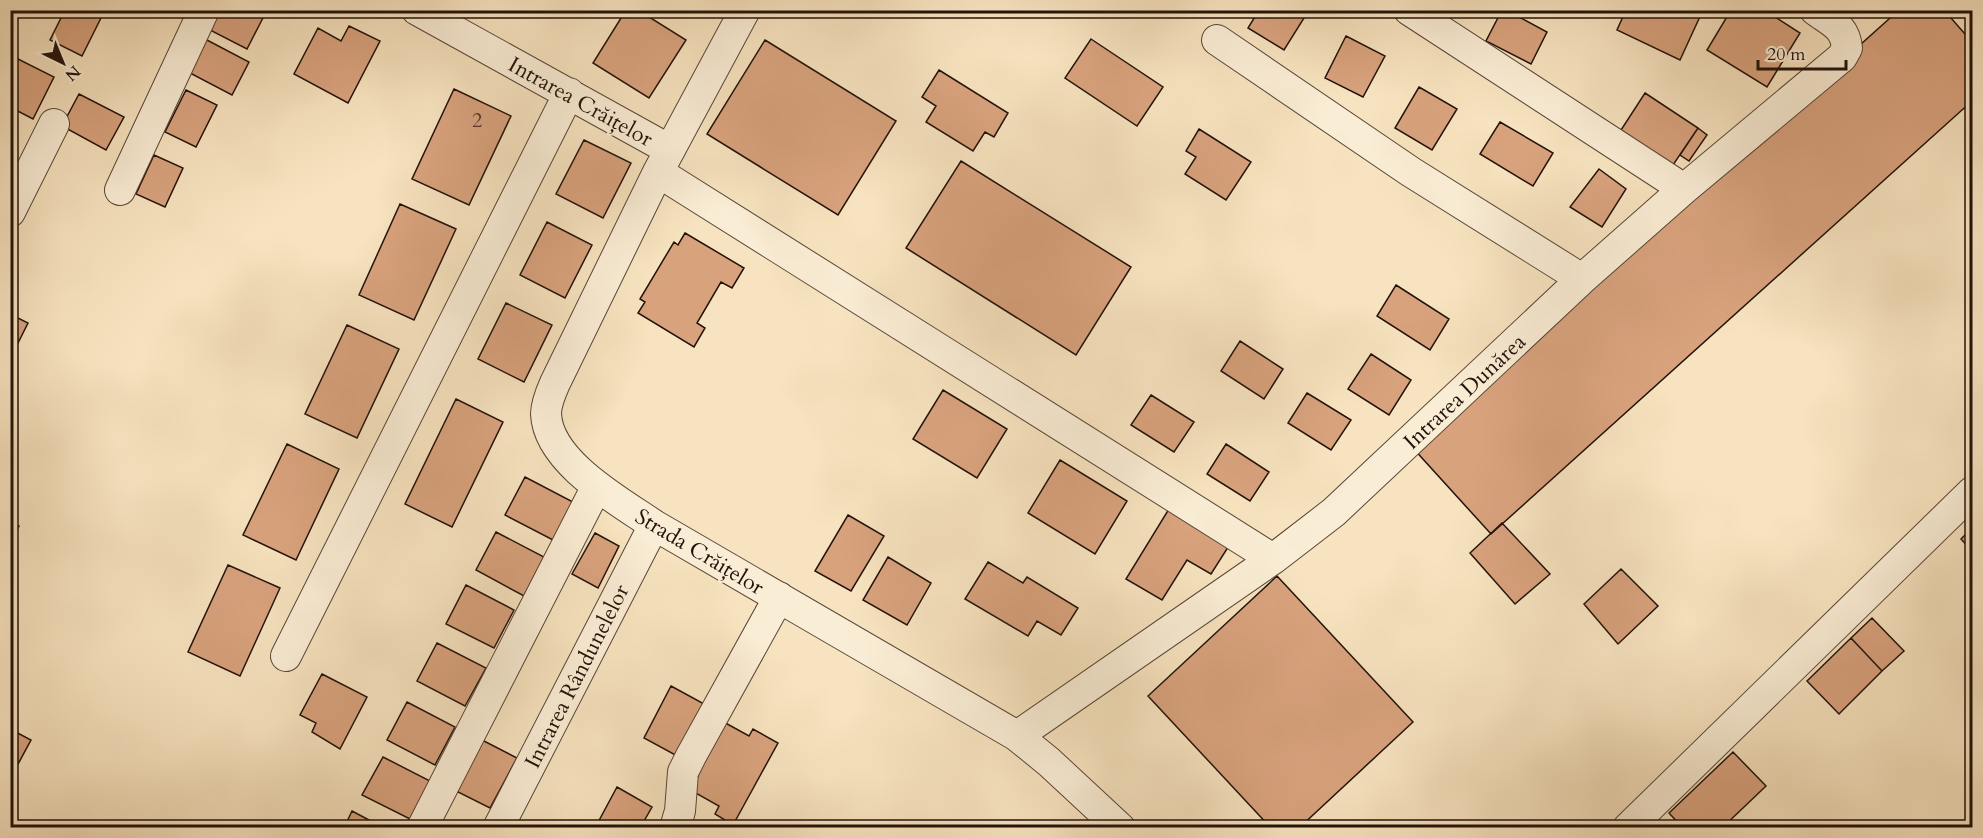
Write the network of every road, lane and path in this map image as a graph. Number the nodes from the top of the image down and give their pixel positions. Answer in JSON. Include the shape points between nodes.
{"nodes":[{"id":1,"x":204,"y":10,"type":"edge"},
{"id":2,"x":417,"y":10,"type":"edge"},
{"id":3,"x":745,"y":10,"type":"edge"},
{"id":4,"x":1409,"y":10,"type":"edge"},
{"id":5,"x":1816,"y":11,"type":"edge"},
{"id":6,"x":1217,"y":40,"type":"dead end"},
{"id":7,"x":569,"y":93,"type":"junction"},
{"id":8,"x":54,"y":124,"type":"dead end"},
{"id":9,"x":664,"y":161,"type":"junction"},
{"id":10,"x":1684,"y":189,"type":"junction"},
{"id":11,"x":120,"y":190,"type":"dead end"},
{"id":12,"x":10,"y":212,"type":"edge"},
{"id":13,"x":1582,"y":279,"type":"junction"},
{"id":14,"x":597,"y":486,"type":"junction"},
{"id":15,"x":1972,"y":492,"type":"edge"},
{"id":16,"x":654,"y":525,"type":"junction"},
{"id":17,"x":1273,"y":559,"type":"junction"},
{"id":18,"x":779,"y":597,"type":"junction"},
{"id":19,"x":286,"y":656,"type":"dead end"},
{"id":20,"x":1017,"y":736,"type":"junction"},
{"id":21,"x":1106,"y":822,"type":"edge"},
{"id":22,"x":422,"y":828,"type":"edge"},
{"id":23,"x":498,"y":828,"type":"edge"},
{"id":24,"x":675,"y":828,"type":"edge"},
{"id":25,"x":1628,"y":828,"type":"edge"}],
"edges":[{"from":1,"to":11,"type":"street"},
{"from":2,"to":7,"type":"street","name":"Intrarea Crăițelor"},
{"from":3,"to":9,"type":"street","name":"Intrarea Crăițelor"},
{"from":4,"to":10,"type":"street"},
{"from":5,"to":10,"type":"street","name":"Intrarea Dunărea","via":[[1837,25],[1846,37],[1847,48],[1842,57]]},
{"from":6,"to":13,"type":"street","via":[[1411,172]]},
{"from":7,"to":9,"type":"street","name":"Intrarea Crăițelor"},
{"from":7,"to":19,"type":"street"},
{"from":8,"to":12,"type":"street"},
{"from":9,"to":14,"type":"street","name":"Strada Crăițelor","via":[[549,399],[546,414],[553,440],[567,459]]},
{"from":9,"to":17,"type":"street"},
{"from":10,"to":13,"type":"street","name":"Intrarea Dunărea"},
{"from":13,"to":17,"type":"street","name":"Intrarea Dunărea","via":[[1334,513]]},
{"from":14,"to":16,"type":"street","name":"Strada Crăițelor"},
{"from":14,"to":22,"type":"street"},
{"from":15,"to":25,"type":"street"},
{"from":16,"to":18,"type":"street","name":"Strada Crăițelor"},
{"from":16,"to":23,"type":"street","name":"Intrarea Rândunelelor"},
{"from":17,"to":20,"type":"street","name":"Intrarea Dunărea"},
{"from":18,"to":20,"type":"street","name":"Strada Crăițelor"},
{"from":18,"to":24,"type":"street","via":[[683,772]]},
{"from":20,"to":21,"type":"street","name":"Strada Crăițelor","via":[[1049,762]]}]}
